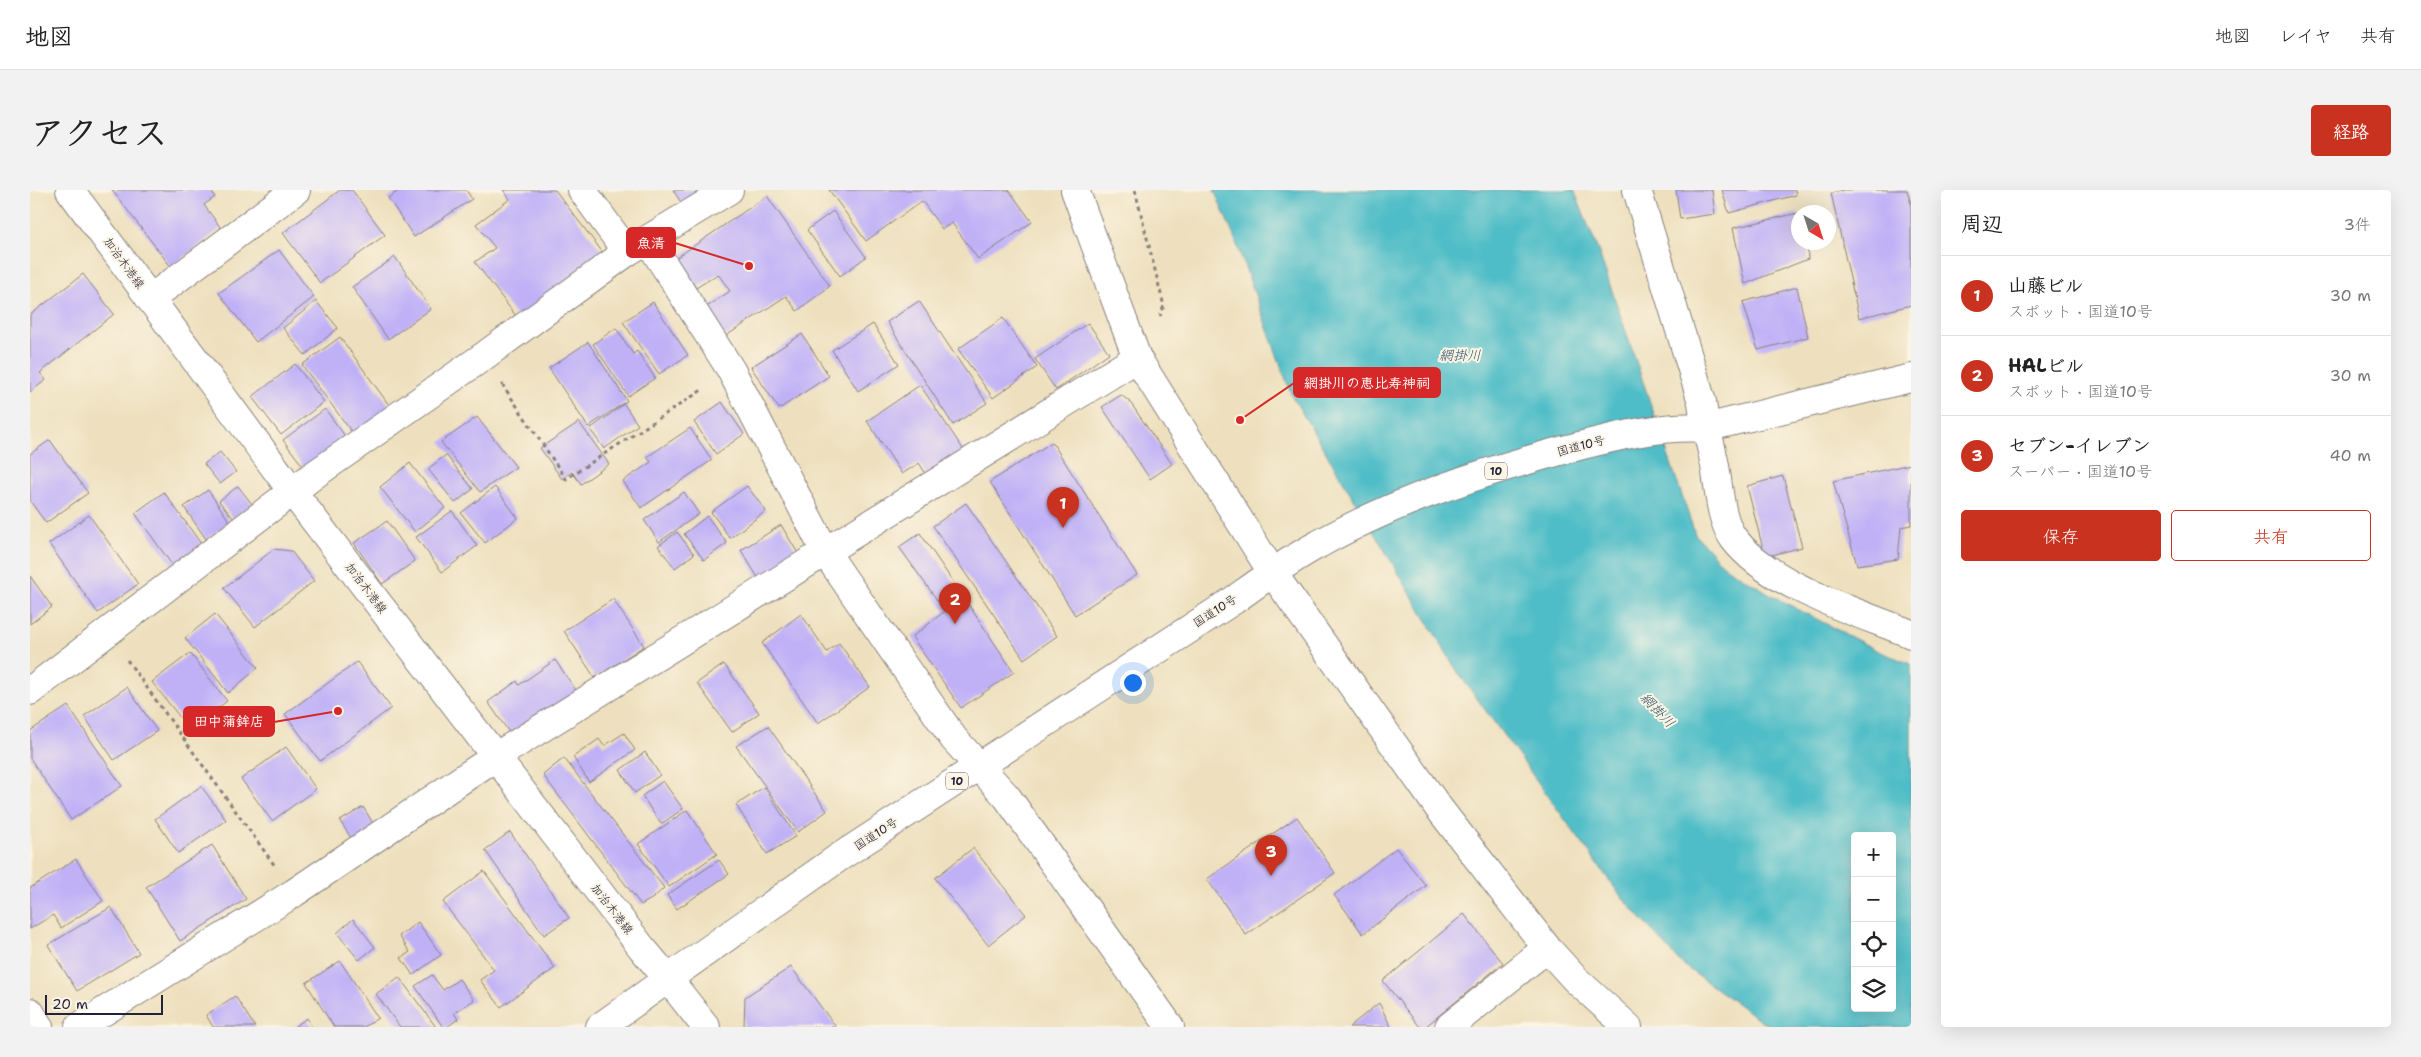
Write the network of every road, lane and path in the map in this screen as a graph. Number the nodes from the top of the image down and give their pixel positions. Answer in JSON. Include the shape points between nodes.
{"nodes":[{"id":1,"x":70,"y":190,"type":"edge"},
{"id":2,"x":296,"y":190,"type":"edge"},
{"id":3,"x":582,"y":190,"type":"edge"},
{"id":4,"x":730,"y":190,"type":"edge"},
{"id":5,"x":1075,"y":190,"type":"edge"},
{"id":6,"x":1135,"y":190,"type":"edge"},
{"id":7,"x":1637,"y":190,"type":"edge"},
{"id":8,"x":637,"y":246,"type":"junction"},
{"id":9,"x":150,"y":299,"type":"junction"},
{"id":10,"x":484,"y":356,"type":"junction"},
{"id":11,"x":1137,"y":358,"type":"junction"},
{"id":12,"x":732,"y":370,"type":"junction"},
{"id":13,"x":1911,"y":378,"type":"edge"},
{"id":14,"x":1693,"y":427,"type":"junction"},
{"id":15,"x":292,"y":491,"type":"junction"},
{"id":16,"x":826,"y":552,"type":"junction"},
{"id":17,"x":1272,"y":572,"type":"junction"},
{"id":18,"x":107,"y":633,"type":"junction"},
{"id":19,"x":1911,"y":634,"type":"edge"},
{"id":20,"x":30,"y":691,"type":"edge"},
{"id":21,"x":495,"y":757,"type":"junction"},
{"id":22,"x":980,"y":766,"type":"junction"},
{"id":23,"x":294,"y":893,"type":"junction"},
{"id":24,"x":1547,"y":948,"type":"junction"},
{"id":25,"x":669,"y":980,"type":"junction"},
{"id":26,"x":30,"y":1012,"type":"edge"},
{"id":27,"x":39,"y":1027,"type":"edge"},
{"id":28,"x":79,"y":1027,"type":"edge"},
{"id":29,"x":600,"y":1027,"type":"edge"},
{"id":30,"x":706,"y":1027,"type":"edge"},
{"id":31,"x":1170,"y":1027,"type":"edge"},
{"id":32,"x":1449,"y":1027,"type":"edge"},
{"id":33,"x":1628,"y":1027,"type":"edge"}],
"edges":[{"from":1,"to":9,"type":"main road","name":"加治木港線"},
{"from":2,"to":9,"type":"main road"},
{"from":3,"to":8,"type":"main road"},
{"from":4,"to":8,"type":"main road"},
{"from":5,"to":11,"type":"main road"},
{"from":6,"to":11,"type":"path","via":[[1164,306]]},
{"from":7,"to":14,"type":"main road","via":[[1702,402]]},
{"from":8,"to":10,"type":"main road"},
{"from":8,"to":12,"type":"main road"},
{"from":9,"to":15,"type":"main road","name":"加治木港線"},
{"from":10,"to":12,"type":"path","via":[[566,479]]},
{"from":10,"to":15,"type":"main road"},
{"from":11,"to":16,"type":"main road"},
{"from":11,"to":17,"type":"main road"},
{"from":12,"to":16,"type":"main road"},
{"from":13,"to":14,"type":"main road","name":"国道10号","number":"10"},
{"from":14,"to":17,"type":"main road","name":"国道10号","number":"10","via":[[1623,435],[1542,456],[1427,494],[1319,544]]},
{"from":14,"to":19,"type":"main road","via":[[1715,465],[1720,504],[1734,538],[1763,566],[1800,588]]},
{"from":15,"to":18,"type":"main road"},
{"from":15,"to":21,"type":"main road","name":"加治木港線"},
{"from":16,"to":21,"type":"main road"},
{"from":16,"to":22,"type":"main road","via":[[954,739]]},
{"from":17,"to":22,"type":"main road","name":"国道10号","number":"10"},
{"from":17,"to":24,"type":"main road","via":[[1438,806]]},
{"from":18,"to":20,"type":"main road"},
{"from":18,"to":23,"type":"path"},
{"from":21,"to":23,"type":"main road"},
{"from":21,"to":25,"type":"main road","name":"加治木港線"},
{"from":22,"to":25,"type":"main road","name":"国道10号","number":"10","via":[[838,858]]},
{"from":22,"to":31,"type":"main road","via":[[1007,796]]},
{"from":23,"to":28,"type":"main road"},
{"from":24,"to":32,"type":"main road"},
{"from":24,"to":33,"type":"main road","via":[[1575,979]]},
{"from":25,"to":29,"type":"main road","name":"国道10号","number":"10"},
{"from":25,"to":30,"type":"main road","name":"加治木港線"},
{"from":26,"to":27,"type":"main road"}]}
